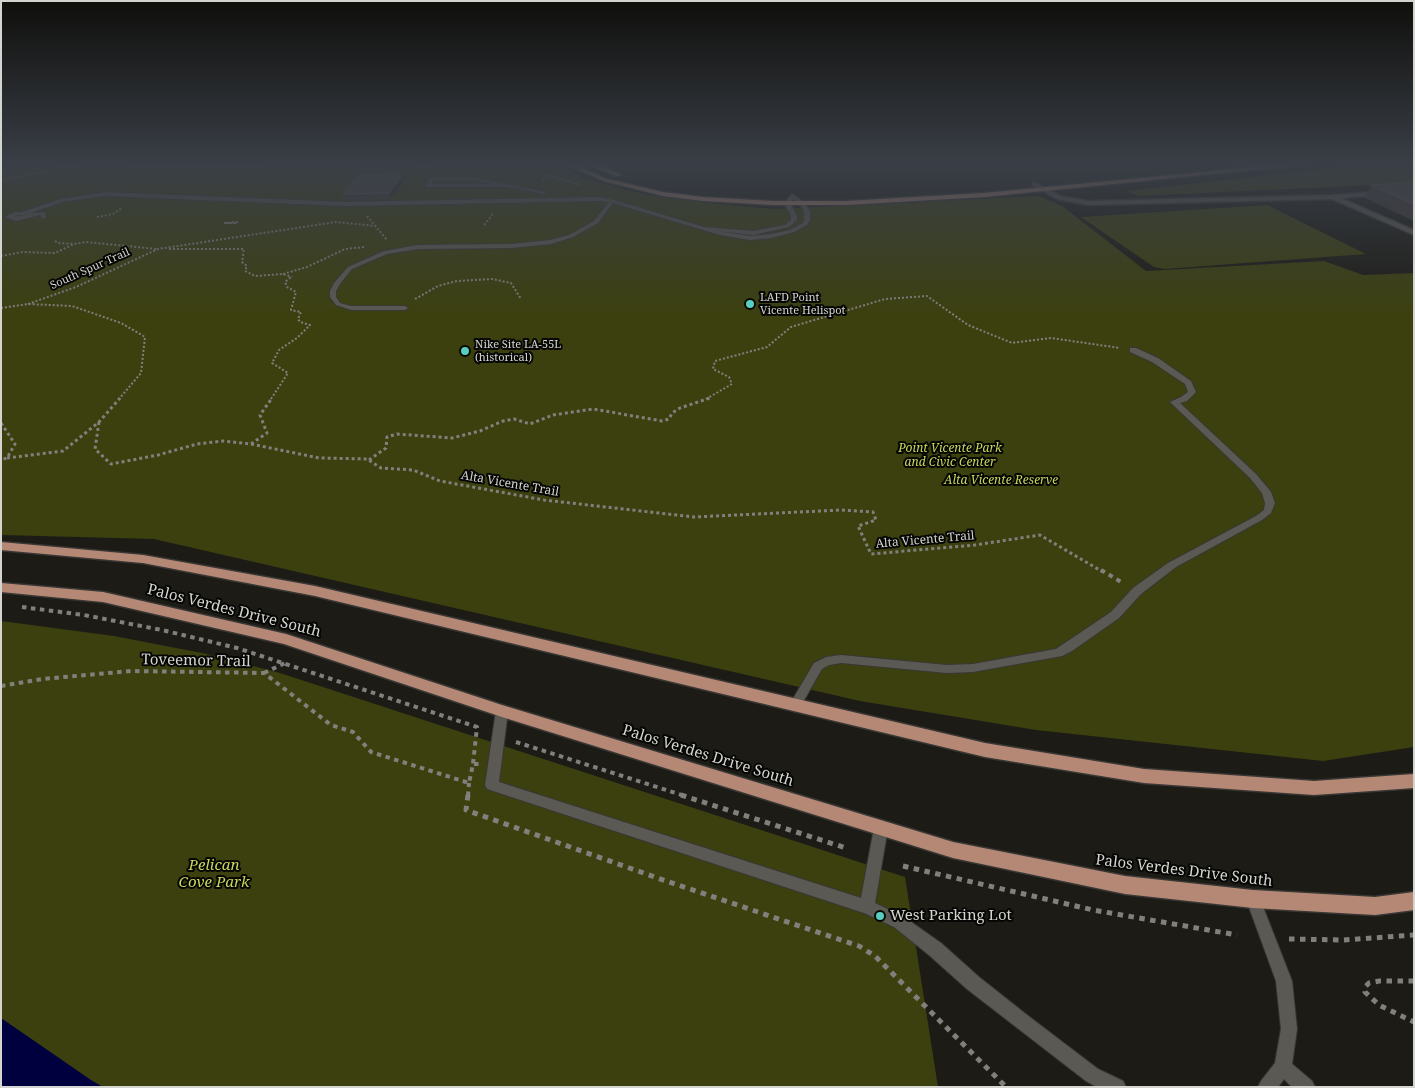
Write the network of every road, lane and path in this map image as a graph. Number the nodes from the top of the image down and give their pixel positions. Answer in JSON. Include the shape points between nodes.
{"nodes":[{"id":1,"x":43,"y":214,"type":"edge"},
{"id":2,"x":113,"y":214,"type":"dead end"},
{"id":3,"x":366,"y":214,"type":"edge"},
{"id":4,"x":602,"y":214,"type":"edge"},
{"id":5,"x":656,"y":214,"type":"edge"},
{"id":6,"x":793,"y":214,"type":"edge"},
{"id":7,"x":806,"y":214,"type":"edge"},
{"id":8,"x":1371,"y":214,"type":"edge"},
{"id":9,"x":44,"y":217,"type":"dead end"},
{"id":10,"x":97,"y":217,"type":"dead end"},
{"id":11,"x":376,"y":226,"type":"junction"},
{"id":12,"x":704,"y":228,"type":"junction"},
{"id":13,"x":1414,"y":233,"type":"edge"},
{"id":14,"x":56,"y":240,"type":"dead end"},
{"id":15,"x":74,"y":244,"type":"junction"},
{"id":16,"x":390,"y":244,"type":"junction"},
{"id":17,"x":158,"y":249,"type":"junction"},
{"id":18,"x":395,"y":250,"type":"junction"},
{"id":19,"x":1,"y":256,"type":"edge"},
{"id":20,"x":283,"y":274,"type":"junction"},
{"id":21,"x":521,"y":299,"type":"dead end"},
{"id":22,"x":28,"y":304,"type":"junction"},
{"id":23,"x":1,"y":308,"type":"edge"},
{"id":24,"x":405,"y":308,"type":"joint"},
{"id":25,"x":1133,"y":350,"type":"joint"},
{"id":26,"x":98,"y":422,"type":"junction"},
{"id":27,"x":1,"y":423,"type":"edge"},
{"id":28,"x":251,"y":444,"type":"junction"},
{"id":29,"x":7,"y":458,"type":"junction"},
{"id":30,"x":1,"y":460,"type":"edge"},
{"id":31,"x":369,"y":460,"type":"junction"},
{"id":32,"x":1,"y":546,"type":"edge"},
{"id":33,"x":1,"y":587,"type":"edge"},
{"id":34,"x":1137,"y":591,"type":"junction"},
{"id":35,"x":20,"y":607,"type":"dead end"},
{"id":36,"x":285,"y":663,"type":"junction"},
{"id":37,"x":264,"y":673,"type":"junction"},
{"id":38,"x":1,"y":686,"type":"edge"},
{"id":39,"x":796,"y":704,"type":"junction"},
{"id":40,"x":502,"y":712,"type":"junction"},
{"id":41,"x":516,"y":742,"type":"dead end"},
{"id":42,"x":473,"y":764,"type":"junction"},
{"id":43,"x":494,"y":766,"type":"junction"},
{"id":44,"x":1414,"y":781,"type":"edge"},
{"id":45,"x":469,"y":783,"type":"junction"},
{"id":46,"x":881,"y":828,"type":"junction"},
{"id":47,"x":846,"y":848,"type":"dead end"},
{"id":48,"x":903,"y":866,"type":"dead end"},
{"id":49,"x":1253,"y":899,"type":"junction"},
{"id":50,"x":1414,"y":901,"type":"edge"},
{"id":51,"x":867,"y":907,"type":"junction"},
{"id":52,"x":1237,"y":935,"type":"dead end"},
{"id":53,"x":1414,"y":935,"type":"edge"},
{"id":54,"x":1289,"y":939,"type":"dead end"},
{"id":55,"x":1414,"y":981,"type":"edge"},
{"id":56,"x":1414,"y":1022,"type":"edge"},
{"id":57,"x":1284,"y":1067,"type":"junction"},
{"id":58,"x":1006,"y":1087,"type":"edge"},
{"id":59,"x":1117,"y":1087,"type":"edge"},
{"id":60,"x":1267,"y":1087,"type":"edge"},
{"id":61,"x":1306,"y":1087,"type":"edge"}],
"edges":[{"from":1,"to":9,"type":"lane"},
{"from":2,"to":10,"type":"path"},
{"from":3,"to":11,"type":"path"},
{"from":4,"to":18,"type":"lane","via":[[596,222],[571,236],[551,242],[512,246],[418,246]]},
{"from":5,"to":12,"type":"lane"},
{"from":6,"to":12,"type":"lane","via":[[794,220],[778,229],[753,233]]},
{"from":7,"to":12,"type":"lane","via":[[807,220],[800,227],[782,234],[744,237]]},
{"from":8,"to":13,"type":"street"},
{"from":11,"to":16,"type":"path"},
{"from":11,"to":17,"type":"path","via":[[336,222]]},
{"from":14,"to":15,"type":"path"},
{"from":15,"to":17,"type":"path","via":[[86,242]]},
{"from":15,"to":19,"type":"path","via":[[55,253],[22,252]]},
{"from":16,"to":18,"type":"path"},
{"from":16,"to":20,"type":"path","via":[[345,249]]},
{"from":17,"to":20,"type":"path","via":[[244,249],[242,262],[247,266],[245,272],[255,276]]},
{"from":17,"to":22,"type":"path","name":"South Spur Trail","via":[[76,287]]},
{"from":18,"to":24,"type":"lane","via":[[350,268],[336,283],[333,297],[338,304],[351,308]]},
{"from":20,"to":28,"type":"path","via":[[292,277],[285,282],[296,292],[291,310],[300,312],[300,322],[310,325],[278,350],[272,363],[288,373],[260,415],[267,433]]},
{"from":21,"to":24,"type":"path","via":[[511,283],[492,279],[457,281],[418,296]]},
{"from":22,"to":23,"type":"path"},
{"from":22,"to":26,"type":"path","via":[[72,306],[121,323],[145,337],[141,373]]},
{"from":25,"to":31,"type":"path","via":[[1051,338],[1012,343],[968,325],[927,296],[885,299],[791,327],[767,347],[722,358],[715,362],[712,370],[729,377],[732,384],[714,396],[680,408],[662,422],[593,409],[553,415],[530,424],[514,419],[503,421],[452,438],[397,434],[387,438],[386,448]]},
{"from":25,"to":34,"type":"lane","via":[[1155,360],[1188,384],[1192,392],[1174,402],[1253,476],[1270,503],[1268,511],[1259,518],[1172,565]]},
{"from":26,"to":28,"type":"path","name":"Alta Vicente Trail","via":[[96,449],[111,464],[197,444],[223,441]]},
{"from":26,"to":29,"type":"path","via":[[63,452]]},
{"from":27,"to":29,"type":"path","via":[[15,444]]},
{"from":28,"to":31,"type":"path","name":"Alta Vicente Trail","via":[[319,458]]},
{"from":29,"to":30,"type":"path"},
{"from":31,"to":34,"type":"path","name":"Alta Vicente Trail","via":[[381,468],[413,470],[440,480],[544,500],[694,517],[841,510],[873,512],[876,520],[858,526],[871,554],[975,545],[1040,535]]},
{"from":32,"to":39,"type":"main road","via":[[143,558],[315,591]]},
{"from":33,"to":40,"type":"main road","name":"Palos Verdes Drive South","via":[[102,597],[286,639]]},
{"from":34,"to":39,"type":"lane","via":[[1115,614],[1058,653],[973,668],[826,661],[818,666]]},
{"from":35,"to":36,"type":"path","via":[[162,630]]},
{"from":36,"to":37,"type":"path"},
{"from":36,"to":42,"type":"path","via":[[478,728]]},
{"from":37,"to":38,"type":"path","name":"Toveemor Trail","via":[[131,672],[42,679]]},
{"from":37,"to":45,"type":"path","name":"Toveemor Trail","via":[[331,725],[353,732],[371,752]]},
{"from":39,"to":44,"type":"main road","via":[[985,750],[1144,776],[1314,788]]},
{"from":40,"to":43,"type":"lane"},
{"from":40,"to":46,"type":"main road","name":"Palos Verdes Drive South"},
{"from":41,"to":47,"type":"path"},
{"from":42,"to":43,"type":"path"},
{"from":42,"to":45,"type":"path"},
{"from":43,"to":51,"type":"lane","via":[[492,785]]},
{"from":45,"to":58,"type":"path","via":[[466,810],[859,946],[875,956]]},
{"from":46,"to":49,"type":"main road","name":"Palos Verdes Drive South","via":[[953,850],[1125,885]]},
{"from":46,"to":51,"type":"lane"},
{"from":48,"to":52,"type":"path","via":[[1093,910]]},
{"from":49,"to":50,"type":"main road","name":"Palos Verdes Drive South","via":[[1375,906]]},
{"from":49,"to":57,"type":"lane","via":[[1284,981],[1289,1029]]},
{"from":51,"to":59,"type":"lane","via":[[899,922],[1092,1075]]},
{"from":53,"to":54,"type":"path","via":[[1344,940]]},
{"from":55,"to":56,"type":"path","via":[[1369,983],[1365,992],[1379,1005]]},
{"from":57,"to":60,"type":"lane"},
{"from":57,"to":61,"type":"lane"}]}
